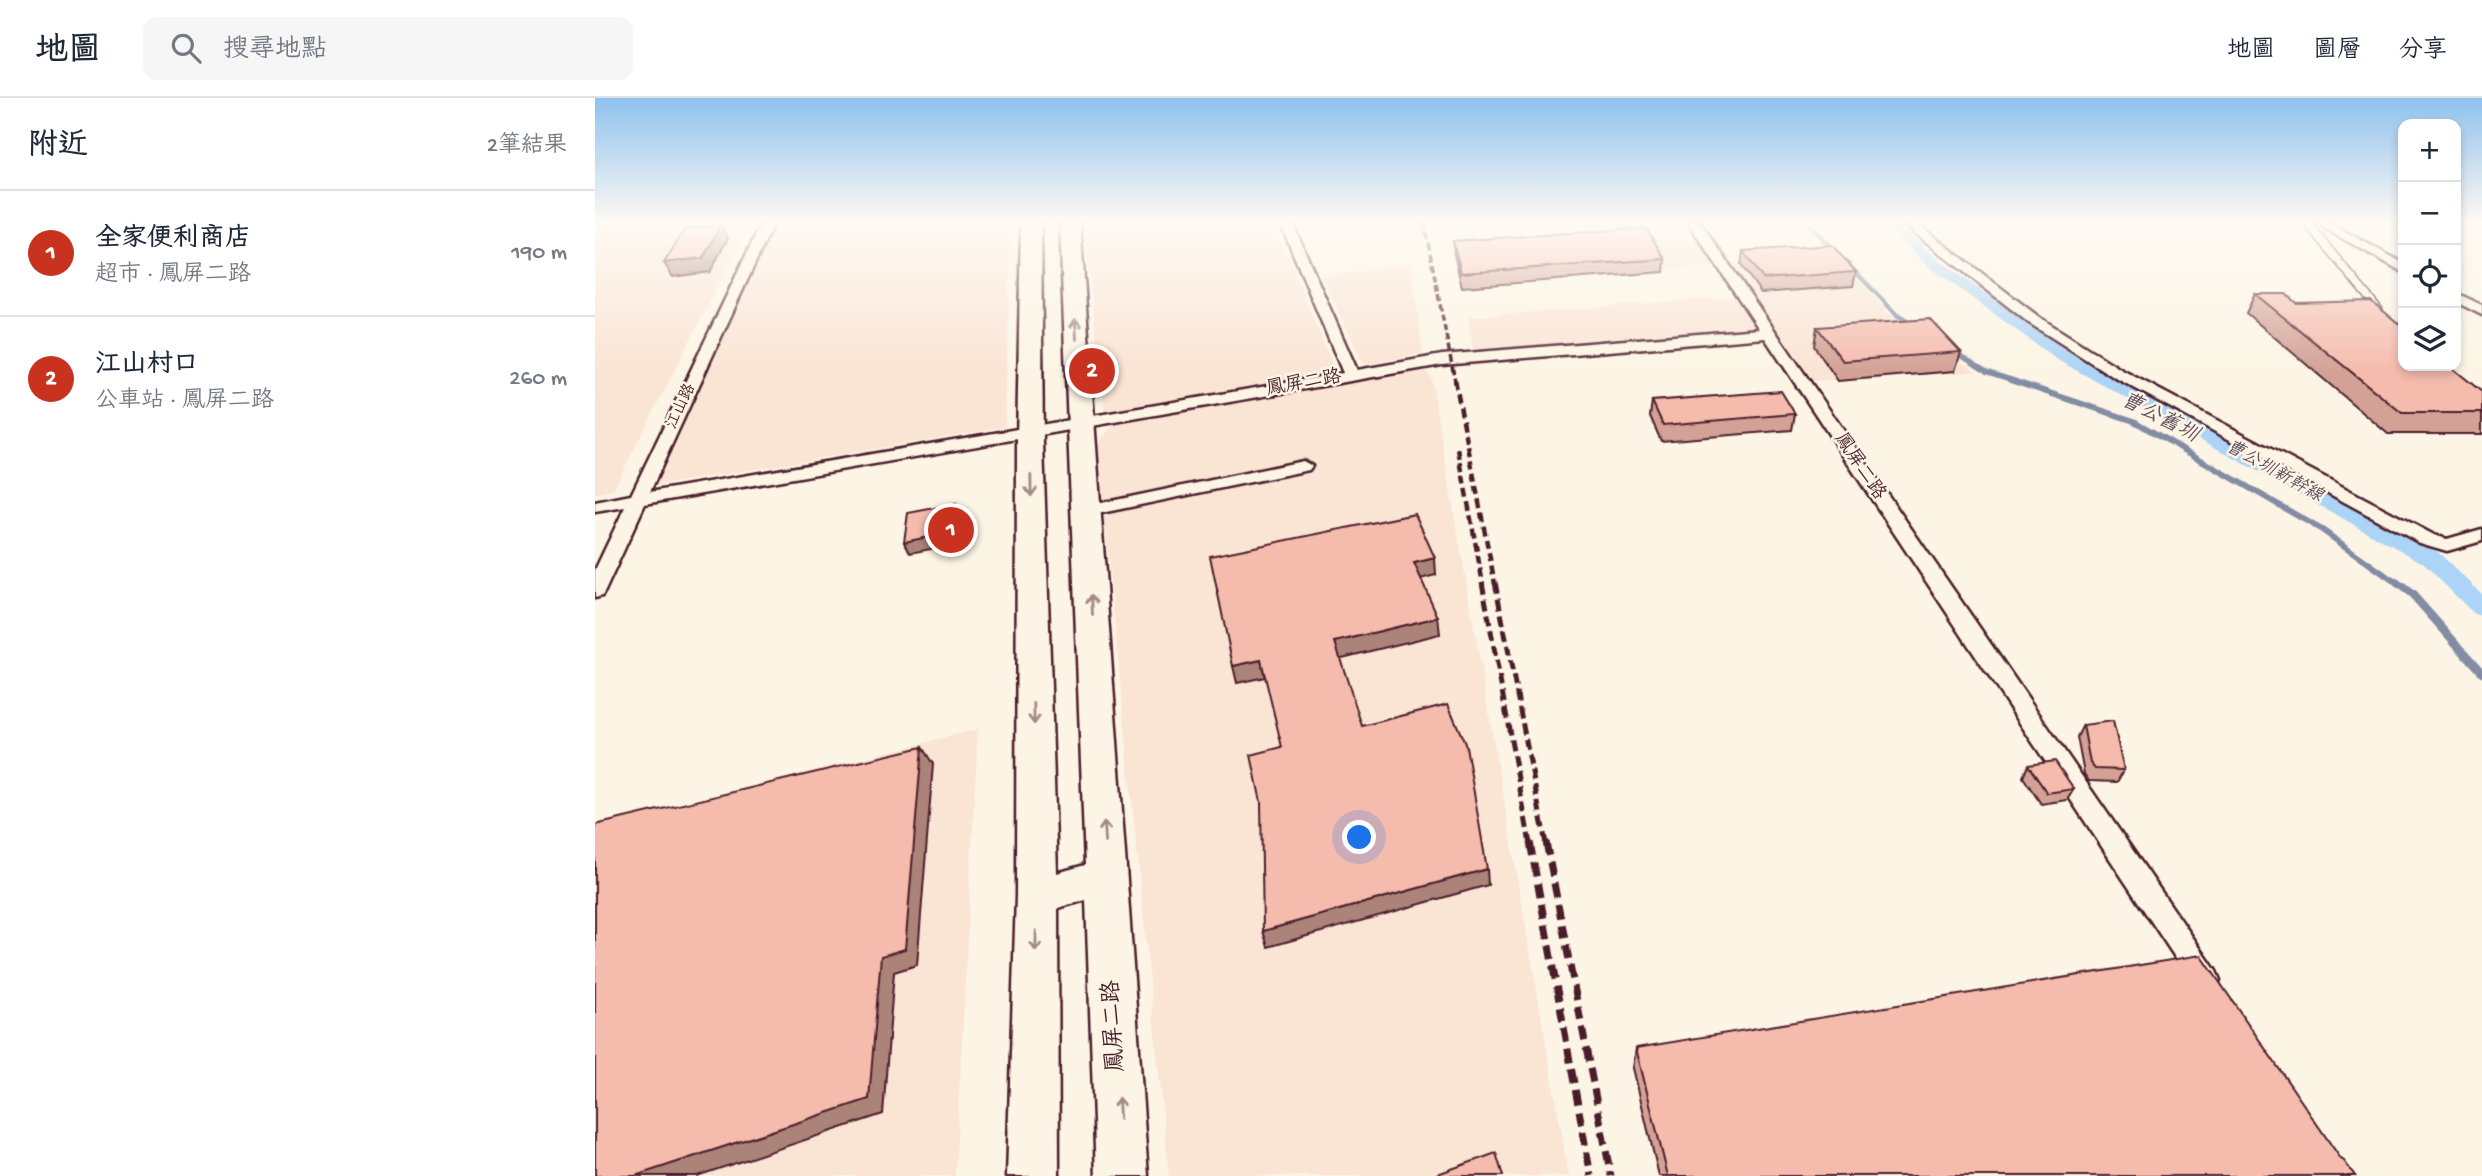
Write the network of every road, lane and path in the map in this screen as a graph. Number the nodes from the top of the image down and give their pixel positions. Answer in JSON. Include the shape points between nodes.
{"nodes":[{"id":1,"x":744,"y":272,"type":"edge"},
{"id":2,"x":1031,"y":272,"type":"edge"},
{"id":3,"x":1073,"y":272,"type":"edge"},
{"id":4,"x":1308,"y":272,"type":"edge"},
{"id":5,"x":1728,"y":272,"type":"edge"},
{"id":6,"x":1972,"y":272,"type":"edge"},
{"id":7,"x":2347,"y":272,"type":"edge"},
{"id":8,"x":2461,"y":300,"type":"edge"},
{"id":9,"x":2482,"y":311,"type":"edge"},
{"id":10,"x":2385,"y":318,"type":"edge"},
{"id":11,"x":1769,"y":333,"type":"junction"},
{"id":12,"x":1352,"y":376,"type":"junction"},
{"id":13,"x":1081,"y":424,"type":"junction"},
{"id":14,"x":1030,"y":432,"type":"junction"},
{"id":15,"x":1303,"y":466,"type":"dead end"},
{"id":16,"x":638,"y":500,"type":"junction"},
{"id":17,"x":595,"y":507,"type":"edge"},
{"id":18,"x":1087,"y":511,"type":"junction"},
{"id":19,"x":2482,"y":535,"type":"edge"},
{"id":20,"x":595,"y":591,"type":"edge"},
{"id":21,"x":1107,"y":877,"type":"junction"},
{"id":22,"x":1037,"y":896,"type":"junction"},
{"id":23,"x":2214,"y":991,"type":"edge"},
{"id":24,"x":1033,"y":1176,"type":"edge"},
{"id":25,"x":1122,"y":1176,"type":"edge"}],
"edges":[{"from":1,"to":16,"type":"street","name":"江山路"},
{"from":2,"to":14,"type":"main road"},
{"from":13,"to":3,"type":"main road","name":"鳳屏二路","one_way":true},
{"from":4,"to":12,"type":"street"},
{"from":5,"to":11,"type":"street"},
{"from":6,"to":19,"type":"street","via":[[2034,320],[2117,373],[2427,539],[2447,545]]},
{"from":7,"to":10,"type":"lane"},
{"from":8,"to":9,"type":"street"},
{"from":11,"to":12,"type":"street","name":"鳳屏二路","via":[[1451,359]]},
{"from":11,"to":23,"type":"street","name":"鳳屏二路"},
{"from":12,"to":13,"type":"street","name":"鳳屏二路"},
{"from":13,"to":14,"type":"street","name":"鳳屏二路"},
{"from":13,"to":18,"type":"main road","name":"鳳屏二路"},
{"from":14,"to":16,"type":"street","name":"鳳屏二路"},
{"from":14,"to":22,"type":"main road","one_way":true},
{"from":15,"to":18,"type":"street"},
{"from":16,"to":17,"type":"street","name":"鳳屏二路"},
{"from":16,"to":20,"type":"street","name":"江山路"},
{"from":21,"to":18,"type":"main road","name":"鳳屏二路","one_way":true},
{"from":21,"to":22,"type":"main road"},
{"from":25,"to":21,"type":"main road","name":"鳳屏二路","one_way":true},
{"from":22,"to":24,"type":"main road","one_way":true}]}
